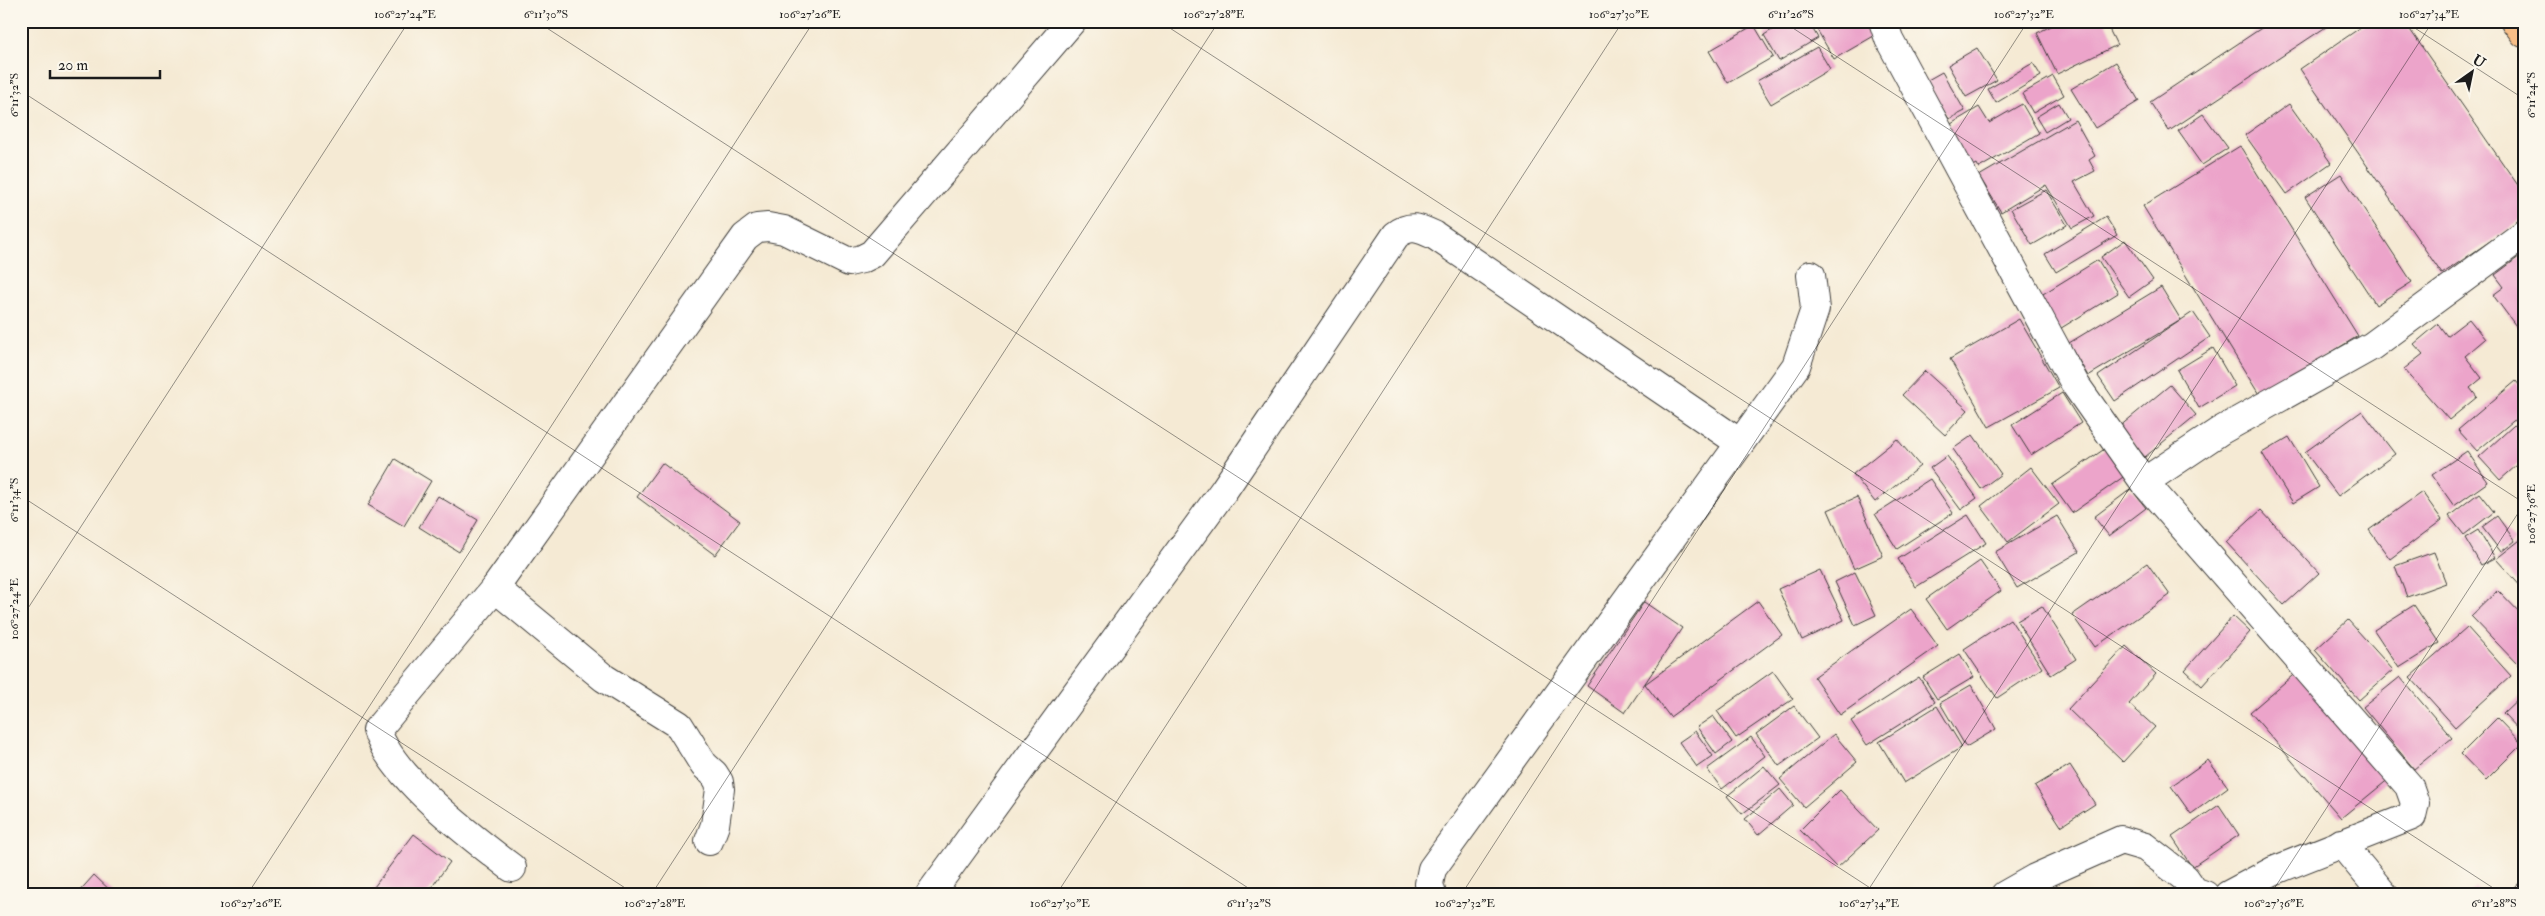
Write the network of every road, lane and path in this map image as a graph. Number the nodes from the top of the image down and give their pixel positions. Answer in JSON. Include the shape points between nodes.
{"nodes":[{"id":1,"x":1072,"y":21,"type":"edge"},
{"id":2,"x":1882,"y":21,"type":"edge"},
{"id":3,"x":2516,"y":21,"type":"edge"},
{"id":4,"x":2524,"y":32,"type":"edge"},
{"id":5,"x":2524,"y":234,"type":"edge"},
{"id":6,"x":1811,"y":275,"type":"dead end"},
{"id":7,"x":1740,"y":443,"type":"junction"},
{"id":8,"x":2144,"y":482,"type":"junction"},
{"id":9,"x":495,"y":588,"type":"junction"},
{"id":10,"x":709,"y":841,"type":"dead end"},
{"id":11,"x":2342,"y":843,"type":"junction"},
{"id":12,"x":512,"y":868,"type":"dead end"},
{"id":13,"x":929,"y":895,"type":"edge"},
{"id":14,"x":1432,"y":895,"type":"edge"},
{"id":15,"x":2005,"y":895,"type":"edge"},
{"id":16,"x":2204,"y":895,"type":"edge"},
{"id":17,"x":2228,"y":895,"type":"edge"},
{"id":18,"x":2384,"y":895,"type":"edge"}],
"edges":[{"from":1,"to":9,"type":"street","via":[[872,254],[849,262],[784,230],[768,227],[757,228],[745,237]]},
{"from":2,"to":8,"type":"street","via":[[2075,384]]},
{"from":3,"to":4,"type":"main road"},
{"from":5,"to":8,"type":"street","via":[[2372,346],[2220,431]]},
{"from":6,"to":7,"type":"street","via":[[1815,309],[1796,366]]},
{"from":7,"to":13,"type":"street","via":[[1434,235],[1418,228],[1405,228],[1396,235],[1224,490]]},
{"from":7,"to":14,"type":"street","via":[[1432,869],[1429,884]]},
{"from":8,"to":11,"type":"street","via":[[2409,786],[2415,803],[2412,816]]},
{"from":9,"to":10,"type":"street","via":[[604,678],[679,725],[704,765],[719,782],[715,825]]},
{"from":9,"to":12,"type":"street","via":[[377,730],[380,741],[405,774],[456,825]]},
{"from":11,"to":17,"type":"street","via":[[2273,871]]},
{"from":11,"to":18,"type":"street"},
{"from":15,"to":16,"type":"street","via":[[2121,840],[2145,847],[2185,878],[2194,891]]}]}
